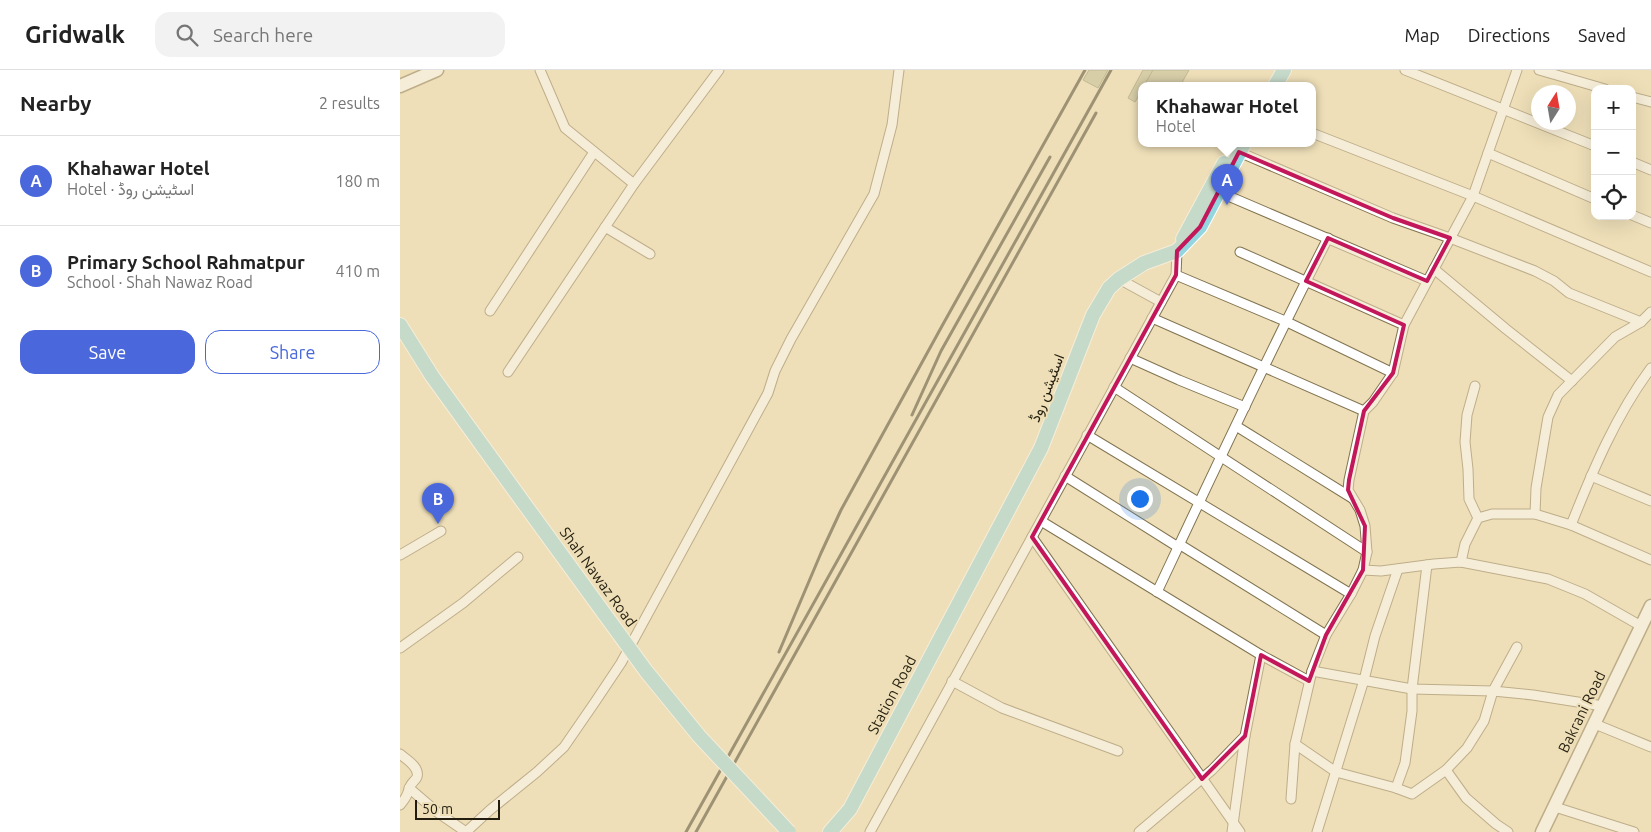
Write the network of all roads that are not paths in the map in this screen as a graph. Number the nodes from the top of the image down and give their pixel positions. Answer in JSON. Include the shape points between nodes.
{"nodes":[{"id":1,"x":435,"y":70,"type":"edge"},
{"id":2,"x":540,"y":70,"type":"edge"},
{"id":3,"x":719,"y":70,"type":"edge"},
{"id":4,"x":899,"y":70,"type":"edge"},
{"id":5,"x":1274,"y":70,"type":"edge"},
{"id":6,"x":1284,"y":70,"type":"edge"},
{"id":7,"x":1405,"y":70,"type":"edge"},
{"id":8,"x":1518,"y":70,"type":"edge"},
{"id":9,"x":1539,"y":70,"type":"edge"},
{"id":10,"x":1268,"y":82,"type":"edge"},
{"id":11,"x":1277,"y":82,"type":"edge"},
{"id":12,"x":1591,"y":85,"type":"edge"},
{"id":13,"x":400,"y":86,"type":"edge"},
{"id":14,"x":1636,"y":98,"type":"edge"},
{"id":15,"x":1651,"y":102,"type":"edge"},
{"id":16,"x":1504,"y":109,"type":"junction"},
{"id":17,"x":1316,"y":135,"type":"edge"},
{"id":18,"x":1591,"y":144,"type":"edge"},
{"id":19,"x":1239,"y":147,"type":"edge"},
{"id":20,"x":594,"y":152,"type":"junction"},
{"id":21,"x":1488,"y":153,"type":"junction"},
{"id":22,"x":1636,"y":164,"type":"edge"},
{"id":23,"x":1651,"y":170,"type":"edge"},
{"id":24,"x":634,"y":184,"type":"junction"},
{"id":25,"x":1219,"y":192,"type":"junction"},
{"id":26,"x":1473,"y":196,"type":"junction"},
{"id":27,"x":1591,"y":197,"type":"edge"},
{"id":28,"x":1636,"y":217,"type":"edge"},
{"id":29,"x":1651,"y":223,"type":"edge"},
{"id":30,"x":605,"y":227,"type":"junction"},
{"id":31,"x":1328,"y":238,"type":"junction"},
{"id":32,"x":1450,"y":238,"type":"junction"},
{"id":33,"x":1178,"y":251,"type":"junction"},
{"id":34,"x":1240,"y":252,"type":"dead end"},
{"id":35,"x":650,"y":254,"type":"dead end"},
{"id":36,"x":1434,"y":269,"type":"junction"},
{"id":37,"x":1651,"y":272,"type":"edge"},
{"id":38,"x":1176,"y":275,"type":"junction"},
{"id":39,"x":1119,"y":279,"type":"junction"},
{"id":40,"x":1306,"y":281,"type":"junction"},
{"id":41,"x":1427,"y":281,"type":"junction"},
{"id":42,"x":1161,"y":302,"type":"junction"},
{"id":43,"x":490,"y":311,"type":"dead end"},
{"id":44,"x":1651,"y":312,"type":"edge"},
{"id":45,"x":1152,"y":318,"type":"junction"},
{"id":46,"x":1285,"y":321,"type":"junction"},
{"id":47,"x":1641,"y":322,"type":"junction"},
{"id":48,"x":400,"y":325,"type":"edge"},
{"id":49,"x":1404,"y":325,"type":"junction"},
{"id":50,"x":1130,"y":358,"type":"junction"},
{"id":51,"x":1265,"y":366,"type":"junction"},
{"id":52,"x":1651,"y":368,"type":"edge"},
{"id":53,"x":508,"y":372,"type":"dead end"},
{"id":54,"x":1393,"y":373,"type":"junction"},
{"id":55,"x":1572,"y":381,"type":"junction"},
{"id":56,"x":1647,"y":382,"type":"edge"},
{"id":57,"x":1475,"y":386,"type":"dead end"},
{"id":58,"x":1114,"y":387,"type":"junction"},
{"id":59,"x":1245,"y":406,"type":"junction"},
{"id":60,"x":1364,"y":411,"type":"junction"},
{"id":61,"x":1236,"y":426,"type":"junction"},
{"id":62,"x":1087,"y":435,"type":"junction"},
{"id":63,"x":1221,"y":456,"type":"junction"},
{"id":64,"x":1065,"y":476,"type":"junction"},
{"id":65,"x":1591,"y":476,"type":"junction"},
{"id":66,"x":1352,"y":498,"type":"junction"},
{"id":67,"x":1651,"y":501,"type":"edge"},
{"id":68,"x":1198,"y":503,"type":"junction"},
{"id":69,"x":1535,"y":514,"type":"junction"},
{"id":70,"x":1478,"y":518,"type":"junction"},
{"id":71,"x":1041,"y":520,"type":"junction"},
{"id":72,"x":1571,"y":525,"type":"junction"},
{"id":73,"x":441,"y":531,"type":"dead end"},
{"id":74,"x":1032,"y":537,"type":"junction"},
{"id":75,"x":1179,"y":546,"type":"junction"},
{"id":76,"x":1367,"y":552,"type":"junction"},
{"id":77,"x":400,"y":555,"type":"edge"},
{"id":78,"x":518,"y":557,"type":"dead end"},
{"id":79,"x":1651,"y":560,"type":"edge"},
{"id":80,"x":1461,"y":562,"type":"junction"},
{"id":81,"x":1427,"y":565,"type":"junction"},
{"id":82,"x":977,"y":569,"type":"joint"},
{"id":83,"x":1398,"y":569,"type":"junction"},
{"id":84,"x":1363,"y":570,"type":"junction"},
{"id":85,"x":1157,"y":592,"type":"junction"},
{"id":86,"x":1351,"y":594,"type":"junction"},
{"id":87,"x":1651,"y":606,"type":"edge"},
{"id":88,"x":1645,"y":624,"type":"edge"},
{"id":89,"x":1326,"y":636,"type":"junction"},
{"id":90,"x":1517,"y":646,"type":"dead end"},
{"id":91,"x":400,"y":648,"type":"edge"},
{"id":92,"x":1262,"y":655,"type":"junction"},
{"id":93,"x":1312,"y":671,"type":"junction"},
{"id":94,"x":1364,"y":680,"type":"junction"},
{"id":95,"x":952,"y":681,"type":"junction"},
{"id":96,"x":1309,"y":681,"type":"junction"},
{"id":97,"x":1412,"y":689,"type":"junction"},
{"id":98,"x":1493,"y":692,"type":"junction"},
{"id":99,"x":1603,"y":706,"type":"junction"},
{"id":100,"x":1595,"y":724,"type":"junction"},
{"id":101,"x":1245,"y":736,"type":"junction"},
{"id":102,"x":1295,"y":744,"type":"junction"},
{"id":103,"x":1651,"y":747,"type":"edge"},
{"id":104,"x":1118,"y":751,"type":"dead end"},
{"id":105,"x":400,"y":754,"type":"edge"},
{"id":106,"x":1446,"y":770,"type":"junction"},
{"id":107,"x":1336,"y":772,"type":"junction"},
{"id":108,"x":1202,"y":779,"type":"junction"},
{"id":109,"x":409,"y":788,"type":"junction"},
{"id":110,"x":1396,"y":788,"type":"junction"},
{"id":111,"x":1291,"y":799,"type":"dead end"},
{"id":112,"x":400,"y":805,"type":"edge"},
{"id":113,"x":1555,"y":807,"type":"junction"},
{"id":114,"x":1233,"y":827,"type":"edge"},
{"id":115,"x":466,"y":832,"type":"edge"},
{"id":116,"x":789,"y":832,"type":"edge"},
{"id":117,"x":830,"y":832,"type":"edge"},
{"id":118,"x":870,"y":832,"type":"edge"},
{"id":119,"x":1139,"y":832,"type":"edge"},
{"id":120,"x":1240,"y":832,"type":"edge"},
{"id":121,"x":1317,"y":832,"type":"edge"},
{"id":122,"x":1508,"y":832,"type":"edge"},
{"id":123,"x":1542,"y":832,"type":"edge"},
{"id":124,"x":1634,"y":832,"type":"edge"}],
"edges":[{"from":1,"to":13,"type":"street"},
{"from":2,"to":20,"type":"street","via":[[565,128]]},
{"from":3,"to":24,"type":"street"},
{"from":4,"to":115,"type":"street","via":[[892,125],[874,194],[791,338],[768,393],[621,664],[564,747]]},
{"from":5,"to":10,"type":"main road"},
{"from":6,"to":11,"type":"main road"},
{"from":7,"to":16,"type":"street"},
{"from":8,"to":16,"type":"street"},
{"from":9,"to":12,"type":"street"},
{"from":14,"to":15,"type":"street"},
{"from":16,"to":18,"type":"street"},
{"from":16,"to":21,"type":"street"},
{"from":17,"to":26,"type":"street"},
{"from":19,"to":25,"type":"main road","name":"اسٹیشن روڈ"},
{"from":19,"to":32,"type":"street","via":[[1384,214]]},
{"from":19,"to":33,"type":"main road","via":[[1192,220]]},
{"from":20,"to":24,"type":"street"},
{"from":20,"to":43,"type":"street"},
{"from":21,"to":26,"type":"street"},
{"from":21,"to":27,"type":"street"},
{"from":22,"to":23,"type":"street"},
{"from":24,"to":30,"type":"street"},
{"from":25,"to":31,"type":"street"},
{"from":25,"to":33,"type":"main road","name":"اسٹیشن روڈ","via":[[1200,227]]},
{"from":26,"to":32,"type":"street"},
{"from":26,"to":37,"type":"street"},
{"from":28,"to":29,"type":"street"},
{"from":30,"to":35,"type":"street"},
{"from":30,"to":53,"type":"street"},
{"from":31,"to":40,"type":"street"},
{"from":31,"to":41,"type":"street"},
{"from":32,"to":36,"type":"street"},
{"from":32,"to":47,"type":"street","via":[[1534,271],[1569,293]]},
{"from":33,"to":38,"type":"street"},
{"from":33,"to":39,"type":"main road","name":"اسٹیشن روڈ","via":[[1144,263]]},
{"from":34,"to":40,"type":"street"},
{"from":36,"to":41,"type":"street"},
{"from":36,"to":55,"type":"street"},
{"from":38,"to":42,"type":"street"},
{"from":38,"to":46,"type":"street"},
{"from":39,"to":42,"type":"street"},
{"from":39,"to":82,"type":"main road","name":"اسٹیشن روڈ","via":[[1109,288],[1093,315],[1041,448]]},
{"from":40,"to":46,"type":"street"},
{"from":40,"to":49,"type":"street"},
{"from":41,"to":49,"type":"street"},
{"from":42,"to":45,"type":"street"},
{"from":44,"to":47,"type":"street"},
{"from":45,"to":50,"type":"street"},
{"from":45,"to":51,"type":"street"},
{"from":46,"to":51,"type":"street"},
{"from":46,"to":54,"type":"street"},
{"from":47,"to":55,"type":"street","via":[[1615,336]]},
{"from":48,"to":116,"type":"main road","name":"Shah Nawaz Road","bridge":true,"via":[[432,376],[646,671],[699,736]]},
{"from":49,"to":54,"type":"street"},
{"from":50,"to":58,"type":"street"},
{"from":50,"to":59,"type":"street"},
{"from":51,"to":59,"type":"street"},
{"from":51,"to":60,"type":"street"},
{"from":52,"to":56,"type":"street"},
{"from":54,"to":60,"type":"street"},
{"from":55,"to":69,"type":"street","via":[[1558,395],[1548,417]]},
{"from":56,"to":65,"type":"street","via":[[1615,426]]},
{"from":57,"to":70,"type":"street","via":[[1467,416],[1465,442],[1469,499]]},
{"from":58,"to":62,"type":"street"},
{"from":58,"to":63,"type":"street"},
{"from":59,"to":61,"type":"street"},
{"from":60,"to":66,"type":"street","via":[[1349,480],[1348,490]]},
{"from":61,"to":63,"type":"street"},
{"from":61,"to":66,"type":"street"},
{"from":62,"to":64,"type":"street"},
{"from":62,"to":68,"type":"street"},
{"from":63,"to":68,"type":"street"},
{"from":63,"to":76,"type":"street"},
{"from":64,"to":71,"type":"street"},
{"from":64,"to":75,"type":"street"},
{"from":65,"to":67,"type":"street"},
{"from":65,"to":72,"type":"street"},
{"from":66,"to":76,"type":"street","via":[[1365,526]]},
{"from":68,"to":75,"type":"street"},
{"from":68,"to":86,"type":"street"},
{"from":69,"to":70,"type":"street","via":[[1492,514]]},
{"from":69,"to":72,"type":"street"},
{"from":70,"to":80,"type":"street","via":[[1465,544]]},
{"from":71,"to":74,"type":"street"},
{"from":71,"to":85,"type":"street"},
{"from":72,"to":79,"type":"street"},
{"from":73,"to":77,"type":"street"},
{"from":74,"to":95,"type":"street"},
{"from":74,"to":108,"type":"street"},
{"from":75,"to":85,"type":"street"},
{"from":75,"to":89,"type":"street"},
{"from":76,"to":84,"type":"street"},
{"from":78,"to":91,"type":"street","via":[[463,603]]},
{"from":80,"to":81,"type":"street"},
{"from":80,"to":88,"type":"street","via":[[1548,579]]},
{"from":81,"to":83,"type":"street"},
{"from":81,"to":97,"type":"street"},
{"from":82,"to":117,"type":"main road","name":"Station Road","via":[[850,809]]},
{"from":83,"to":84,"type":"street"},
{"from":83,"to":94,"type":"street"},
{"from":84,"to":86,"type":"street"},
{"from":85,"to":92,"type":"street"},
{"from":86,"to":89,"type":"street"},
{"from":87,"to":88,"type":"street","name":"Bakrani Road"},
{"from":88,"to":99,"type":"street","name":"Bakrani Road"},
{"from":89,"to":93,"type":"street"},
{"from":90,"to":98,"type":"street"},
{"from":92,"to":96,"type":"street"},
{"from":92,"to":101,"type":"street"},
{"from":93,"to":94,"type":"street"},
{"from":93,"to":96,"type":"street"},
{"from":94,"to":97,"type":"street"},
{"from":94,"to":107,"type":"street"},
{"from":95,"to":104,"type":"street","via":[[1002,708]]},
{"from":95,"to":118,"type":"street"},
{"from":96,"to":102,"type":"street"},
{"from":97,"to":98,"type":"street"},
{"from":97,"to":110,"type":"street","via":[[1405,762]]},
{"from":98,"to":99,"type":"street"},
{"from":98,"to":106,"type":"street","via":[[1484,721],[1467,748]]},
{"from":99,"to":100,"type":"street","name":"Bakrani Road"},
{"from":100,"to":103,"type":"street"},
{"from":100,"to":113,"type":"street","name":"Bakrani Road"},
{"from":101,"to":108,"type":"street"},
{"from":101,"to":114,"type":"street"},
{"from":102,"to":107,"type":"street"},
{"from":102,"to":111,"type":"street"},
{"from":105,"to":109,"type":"street","via":[[416,768],[417,778]]},
{"from":106,"to":110,"type":"street","via":[[1412,794]]},
{"from":106,"to":122,"type":"street","via":[[1466,798]]},
{"from":107,"to":110,"type":"street"},
{"from":107,"to":121,"type":"street"},
{"from":108,"to":114,"type":"street"},
{"from":108,"to":119,"type":"street"},
{"from":109,"to":112,"type":"street","via":[[407,798]]},
{"from":109,"to":115,"type":"street"},
{"from":113,"to":123,"type":"street","name":"Bakrani Road"},
{"from":113,"to":124,"type":"street"},
{"from":114,"to":120,"type":"street"}]}
